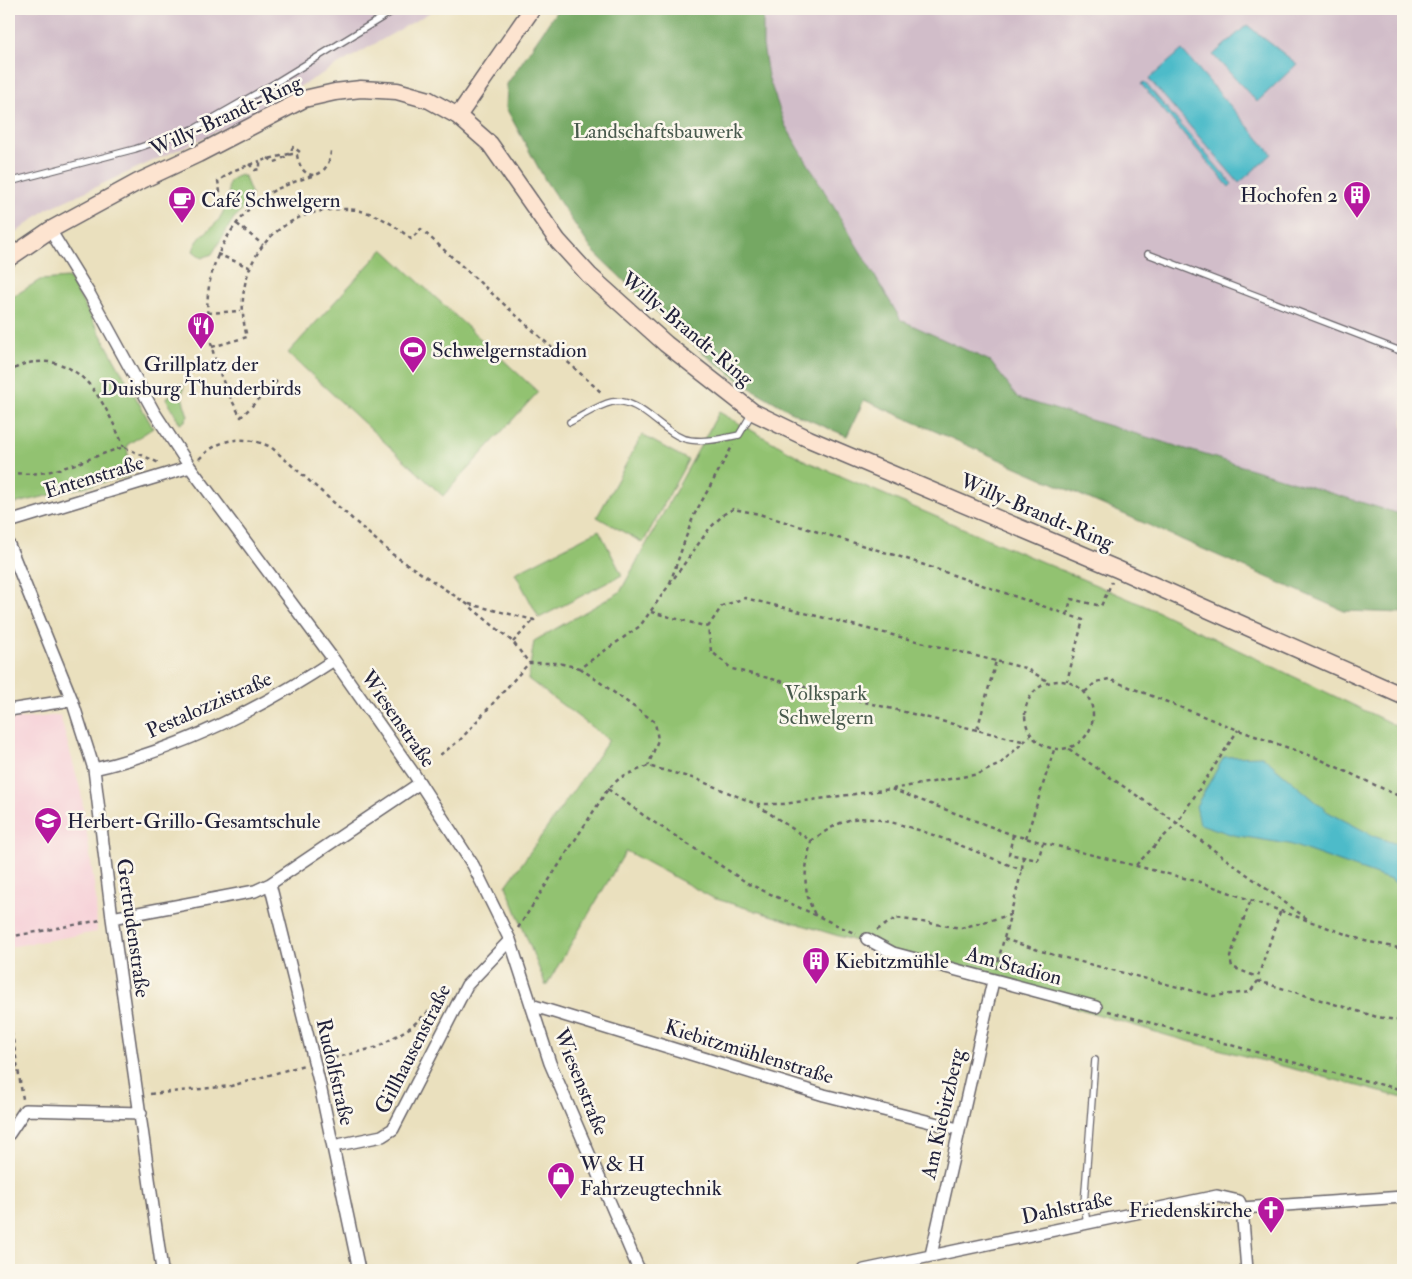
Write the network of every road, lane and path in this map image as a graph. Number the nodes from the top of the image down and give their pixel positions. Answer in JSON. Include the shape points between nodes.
{"nodes":[{"id":1,"x":396,"y":9,"type":"edge"},
{"id":2,"x":532,"y":9,"type":"edge"},
{"id":3,"x":458,"y":116,"type":"junction"},
{"id":4,"x":331,"y":151,"type":"dead end"},
{"id":5,"x":289,"y":154,"type":"junction"},
{"id":6,"x":297,"y":155,"type":"junction"},
{"id":7,"x":268,"y":158,"type":"junction"},
{"id":8,"x":260,"y":161,"type":"junction"},
{"id":9,"x":249,"y":164,"type":"junction"},
{"id":10,"x":315,"y":175,"type":"junction"},
{"id":11,"x":9,"y":182,"type":"edge"},
{"id":12,"x":221,"y":208,"type":"dead end"},
{"id":13,"x":236,"y":224,"type":"junction"},
{"id":14,"x":50,"y":230,"type":"junction"},
{"id":15,"x":263,"y":245,"type":"junction"},
{"id":16,"x":218,"y":254,"type":"junction"},
{"id":17,"x":1148,"y":254,"type":"dead end"},
{"id":18,"x":9,"y":258,"type":"edge"},
{"id":19,"x":249,"y":267,"type":"junction"},
{"id":20,"x":241,"y":311,"type":"junction"},
{"id":21,"x":207,"y":313,"type":"junction"},
{"id":22,"x":212,"y":348,"type":"junction"},
{"id":23,"x":1403,"y":352,"type":"edge"},
{"id":24,"x":9,"y":375,"type":"edge"},
{"id":25,"x":277,"y":381,"type":"dead end"},
{"id":26,"x":612,"y":402,"type":"junction"},
{"id":27,"x":753,"y":412,"type":"junction"},
{"id":28,"x":570,"y":422,"type":"dead end"},
{"id":29,"x":739,"y":435,"type":"junction"},
{"id":30,"x":124,"y":447,"type":"junction"},
{"id":31,"x":190,"y":467,"type":"junction"},
{"id":32,"x":9,"y":472,"type":"edge"},
{"id":33,"x":176,"y":472,"type":"junction"},
{"id":34,"x":9,"y":522,"type":"edge"},
{"id":35,"x":9,"y":545,"type":"edge"},
{"id":36,"x":1117,"y":569,"type":"junction"},
{"id":37,"x":669,"y":587,"type":"junction"},
{"id":38,"x":467,"y":604,"type":"junction"},
{"id":39,"x":651,"y":612,"type":"junction"},
{"id":40,"x":1067,"y":615,"type":"junction"},
{"id":41,"x":538,"y":616,"type":"dead end"},
{"id":42,"x":534,"y":620,"type":"junction"},
{"id":43,"x":708,"y":627,"type":"junction"},
{"id":44,"x":513,"y":642,"type":"junction"},
{"id":45,"x":334,"y":660,"type":"junction"},
{"id":46,"x":996,"y":661,"type":"junction"},
{"id":47,"x":529,"y":663,"type":"junction"},
{"id":48,"x":580,"y":668,"type":"junction"},
{"id":49,"x":1067,"y":681,"type":"junction"},
{"id":50,"x":1049,"y":682,"type":"junction"},
{"id":51,"x":1085,"y":692,"type":"junction"},
{"id":52,"x":1403,"y":696,"type":"edge"},
{"id":53,"x":72,"y":700,"type":"junction"},
{"id":54,"x":9,"y":710,"type":"edge"},
{"id":55,"x":977,"y":730,"type":"junction"},
{"id":56,"x":1238,"y":730,"type":"junction"},
{"id":57,"x":1030,"y":736,"type":"junction"},
{"id":58,"x":1022,"y":741,"type":"junction"},
{"id":59,"x":1069,"y":749,"type":"junction"},
{"id":60,"x":1054,"y":750,"type":"junction"},
{"id":61,"x":440,"y":755,"type":"dead end"},
{"id":62,"x":648,"y":766,"type":"junction"},
{"id":63,"x":94,"y":769,"type":"junction"},
{"id":64,"x":420,"y":783,"type":"junction"},
{"id":65,"x":608,"y":789,"type":"junction"},
{"id":66,"x":891,"y":790,"type":"junction"},
{"id":67,"x":1403,"y":798,"type":"edge"},
{"id":68,"x":756,"y":804,"type":"junction"},
{"id":69,"x":1177,"y":823,"type":"junction"},
{"id":70,"x":1013,"y":835,"type":"junction"},
{"id":71,"x":1026,"y":838,"type":"junction"},
{"id":72,"x":812,"y":841,"type":"junction"},
{"id":73,"x":1043,"y":843,"type":"junction"},
{"id":74,"x":1023,"y":857,"type":"junction"},
{"id":75,"x":1136,"y":865,"type":"junction"},
{"id":76,"x":1022,"y":870,"type":"junction"},
{"id":77,"x":270,"y":884,"type":"junction"},
{"id":78,"x":1250,"y":902,"type":"junction"},
{"id":79,"x":1280,"y":912,"type":"junction"},
{"id":80,"x":815,"y":915,"type":"junction"},
{"id":81,"x":1010,"y":915,"type":"junction"},
{"id":82,"x":112,"y":918,"type":"junction"},
{"id":83,"x":1313,"y":923,"type":"junction"},
{"id":84,"x":9,"y":937,"type":"edge"},
{"id":85,"x":867,"y":939,"type":"junction"},
{"id":86,"x":1004,"y":939,"type":"junction"},
{"id":87,"x":510,"y":940,"type":"junction"},
{"id":88,"x":1403,"y":949,"type":"edge"},
{"id":89,"x":1258,"y":977,"type":"junction"},
{"id":90,"x":993,"y":981,"type":"junction"},
{"id":91,"x":1258,"y":981,"type":"junction"},
{"id":92,"x":531,"y":1005,"type":"junction"},
{"id":93,"x":1096,"y":1007,"type":"joint"},
{"id":94,"x":9,"y":1016,"type":"edge"},
{"id":95,"x":1403,"y":1021,"type":"edge"},
{"id":96,"x":1095,"y":1060,"type":"dead end"},
{"id":97,"x":1403,"y":1090,"type":"edge"},
{"id":98,"x":25,"y":1110,"type":"junction"},
{"id":99,"x":141,"y":1113,"type":"junction"},
{"id":100,"x":958,"y":1129,"type":"junction"},
{"id":101,"x":9,"y":1134,"type":"edge"},
{"id":102,"x":333,"y":1146,"type":"junction"},
{"id":103,"x":1403,"y":1197,"type":"edge"},
{"id":104,"x":1242,"y":1208,"type":"junction"},
{"id":105,"x":1087,"y":1223,"type":"junction"},
{"id":106,"x":931,"y":1255,"type":"junction"},
{"id":107,"x":162,"y":1270,"type":"edge"},
{"id":108,"x":359,"y":1270,"type":"edge"},
{"id":109,"x":640,"y":1270,"type":"edge"},
{"id":110,"x":864,"y":1270,"type":"edge"},
{"id":111,"x":1247,"y":1270,"type":"edge"}],
"edges":[{"from":1,"to":11,"type":"lane","via":[[196,128],[135,149]]},
{"from":2,"to":3,"type":"main road"},
{"from":3,"to":14,"type":"main road","name":"Willy-Brandt-Ring","via":[[429,100],[397,91],[335,92],[304,99]]},
{"from":3,"to":27,"type":"main road","name":"Willy-Brandt-Ring","via":[[490,144],[558,241],[589,275],[666,344]]},
{"from":4,"to":10,"type":"path","via":[[330,163],[324,172]]},
{"from":5,"to":6,"type":"path"},
{"from":5,"to":6,"type":"path","via":[[293,147],[300,152]]},
{"from":5,"to":7,"type":"path"},
{"from":5,"to":7,"type":"path","via":[[281,161],[274,162]]},
{"from":6,"to":10,"type":"path","via":[[300,168],[306,174]]},
{"from":7,"to":8,"type":"path"},
{"from":8,"to":9,"type":"path"},
{"from":8,"to":9,"type":"path","via":[[260,170]]},
{"from":9,"to":12,"type":"path","via":[[218,181]]},
{"from":10,"to":13,"type":"path","via":[[266,195],[251,206]]},
{"from":13,"to":15,"type":"path"},
{"from":13,"to":16,"type":"path"},
{"from":14,"to":18,"type":"main road","name":"Willy-Brandt-Ring"},
{"from":14,"to":31,"type":"street","name":"Wiesenstraße","via":[[154,412]]},
{"from":15,"to":19,"type":"path"},
{"from":15,"to":26,"type":"path","via":[[291,221],[333,209],[365,212],[383,219],[411,239],[421,229]]},
{"from":16,"to":19,"type":"path"},
{"from":16,"to":21,"type":"path","via":[[207,285]]},
{"from":17,"to":23,"type":"lane"},
{"from":19,"to":20,"type":"path"},
{"from":20,"to":21,"type":"path"},
{"from":20,"to":22,"type":"path","via":[[247,337]]},
{"from":21,"to":22,"type":"path"},
{"from":22,"to":25,"type":"path","via":[[227,394],[241,417]]},
{"from":24,"to":30,"type":"path","via":[[13,369],[44,361],[58,363],[77,373],[96,391]]},
{"from":26,"to":28,"type":"lane"},
{"from":26,"to":29,"type":"lane","via":[[628,403],[666,430],[684,438],[714,440]]},
{"from":27,"to":29,"type":"lane"},
{"from":27,"to":36,"type":"main road","name":"Willy-Brandt-Ring","via":[[888,473]]},
{"from":29,"to":37,"type":"path","via":[[693,517]]},
{"from":30,"to":32,"type":"path","via":[[57,471],[38,474]]},
{"from":30,"to":33,"type":"path"},
{"from":31,"to":33,"type":"street","name":"Entenstraße"},
{"from":31,"to":38,"type":"path","via":[[209,448],[233,438],[255,440],[271,447],[392,554]]},
{"from":31,"to":45,"type":"street","name":"Wiesenstraße"},
{"from":33,"to":34,"type":"street","name":"Entenstraße"},
{"from":35,"to":53,"type":"street","name":"Gertrudenstraße"},
{"from":36,"to":40,"type":"path","via":[[1101,606],[1071,600]]},
{"from":36,"to":52,"type":"main road","name":"Willy-Brandt-Ring"},
{"from":37,"to":39,"type":"path"},
{"from":37,"to":40,"type":"path","via":[[710,529],[733,509],[760,514],[904,558]]},
{"from":38,"to":42,"type":"path"},
{"from":38,"to":44,"type":"path"},
{"from":39,"to":43,"type":"path"},
{"from":39,"to":48,"type":"path","via":[[640,626]]},
{"from":40,"to":49,"type":"path","via":[[1083,620]]},
{"from":41,"to":42,"type":"path"},
{"from":42,"to":44,"type":"path"},
{"from":43,"to":46,"type":"path","via":[[722,606],[744,598]]},
{"from":43,"to":55,"type":"path","via":[[711,651],[732,668]]},
{"from":44,"to":47,"type":"path"},
{"from":45,"to":63,"type":"street","name":"Pestalozzistraße","via":[[284,693],[218,727],[131,760]]},
{"from":45,"to":64,"type":"street","name":"Wiesenstraße"},
{"from":46,"to":50,"type":"path","via":[[1025,668]]},
{"from":46,"to":55,"type":"path"},
{"from":47,"to":48,"type":"path","via":[[558,663]]},
{"from":47,"to":61,"type":"path","via":[[460,740]]},
{"from":48,"to":62,"type":"path","via":[[655,722],[658,740]]},
{"from":49,"to":50,"type":"path"},
{"from":49,"to":51,"type":"path"},
{"from":50,"to":57,"type":"path","via":[[1032,694],[1025,710],[1025,724]]},
{"from":51,"to":56,"type":"path","via":[[1096,682],[1109,679]]},
{"from":51,"to":59,"type":"path","via":[[1093,710],[1088,734]]},
{"from":53,"to":54,"type":"street"},
{"from":53,"to":63,"type":"street","name":"Gertrudenstraße"},
{"from":55,"to":58,"type":"path"},
{"from":56,"to":67,"type":"path","via":[[1317,758]]},
{"from":56,"to":69,"type":"path"},
{"from":57,"to":58,"type":"path"},
{"from":57,"to":60,"type":"path","via":[[1037,744]]},
{"from":58,"to":66,"type":"path","via":[[1000,764],[979,774]]},
{"from":59,"to":60,"type":"path"},
{"from":59,"to":69,"type":"path"},
{"from":60,"to":71,"type":"path"},
{"from":62,"to":65,"type":"path","via":[[621,777]]},
{"from":62,"to":68,"type":"path","via":[[696,779]]},
{"from":63,"to":82,"type":"street","name":"Gertrudenstraße"},
{"from":64,"to":77,"type":"street"},
{"from":64,"to":87,"type":"street","name":"Wiesenstraße","via":[[473,865]]},
{"from":65,"to":80,"type":"path","via":[[749,884]]},
{"from":65,"to":87,"type":"path"},
{"from":66,"to":68,"type":"path","via":[[784,804]]},
{"from":66,"to":70,"type":"path"},
{"from":68,"to":72,"type":"path"},
{"from":69,"to":75,"type":"path"},
{"from":69,"to":83,"type":"path"},
{"from":70,"to":71,"type":"path"},
{"from":70,"to":74,"type":"path","via":[[1009,854]]},
{"from":71,"to":73,"type":"path"},
{"from":72,"to":76,"type":"path","via":[[830,828],[850,820],[878,819]]},
{"from":72,"to":80,"type":"path","via":[[804,875],[807,898]]},
{"from":73,"to":74,"type":"path","via":[[1038,860]]},
{"from":73,"to":75,"type":"path"},
{"from":74,"to":76,"type":"path"},
{"from":75,"to":78,"type":"path","via":[[1200,882]]},
{"from":76,"to":81,"type":"path"},
{"from":77,"to":82,"type":"street","via":[[255,891]]},
{"from":77,"to":102,"type":"street","name":"Rudolfstraße"},
{"from":78,"to":79,"type":"path"},
{"from":78,"to":89,"type":"path","via":[[1230,957],[1232,967]]},
{"from":79,"to":83,"type":"path"},
{"from":79,"to":89,"type":"path"},
{"from":80,"to":85,"type":"path"},
{"from":81,"to":85,"type":"path","via":[[961,928],[896,918]]},
{"from":81,"to":86,"type":"path"},
{"from":82,"to":84,"type":"path"},
{"from":82,"to":99,"type":"street","name":"Gertrudenstraße"},
{"from":83,"to":88,"type":"path","via":[[1365,941]]},
{"from":85,"to":90,"type":"street","name":"Am Stadion","via":[[893,953]]},
{"from":86,"to":90,"type":"path"},
{"from":86,"to":91,"type":"path","via":[[1213,996],[1250,992]]},
{"from":87,"to":92,"type":"street","name":"Wiesenstraße"},
{"from":87,"to":102,"type":"street","name":"Gillhausenstraße","via":[[467,985],[393,1129],[382,1136]]},
{"from":89,"to":91,"type":"path"},
{"from":90,"to":93,"type":"street","name":"Am Stadion"},
{"from":90,"to":100,"type":"street","name":"Am Kiebitzberg"},
{"from":91,"to":95,"type":"path","via":[[1377,1017]]},
{"from":92,"to":100,"type":"street","name":"Kiebitzmühlenstraße","via":[[824,1095]]},
{"from":92,"to":109,"type":"street","name":"Wiesenstraße","via":[[550,1063]]},
{"from":93,"to":97,"type":"path"},
{"from":94,"to":98,"type":"path"},
{"from":96,"to":105,"type":"lane","via":[[1084,1204]]},
{"from":98,"to":99,"type":"street"},
{"from":98,"to":101,"type":"street"},
{"from":99,"to":107,"type":"street","name":"Gertrudenstraße"},
{"from":100,"to":106,"type":"street","name":"Am Kiebitzberg"},
{"from":102,"to":108,"type":"street","name":"Rudolfstraße"},
{"from":103,"to":104,"type":"street"},
{"from":104,"to":105,"type":"street","name":"Dahlstraße","via":[[1239,1201],[1217,1196]]},
{"from":104,"to":111,"type":"street"},
{"from":105,"to":106,"type":"street","name":"Dahlstraße"},
{"from":106,"to":110,"type":"street","name":"Dahlstraße"}]}
